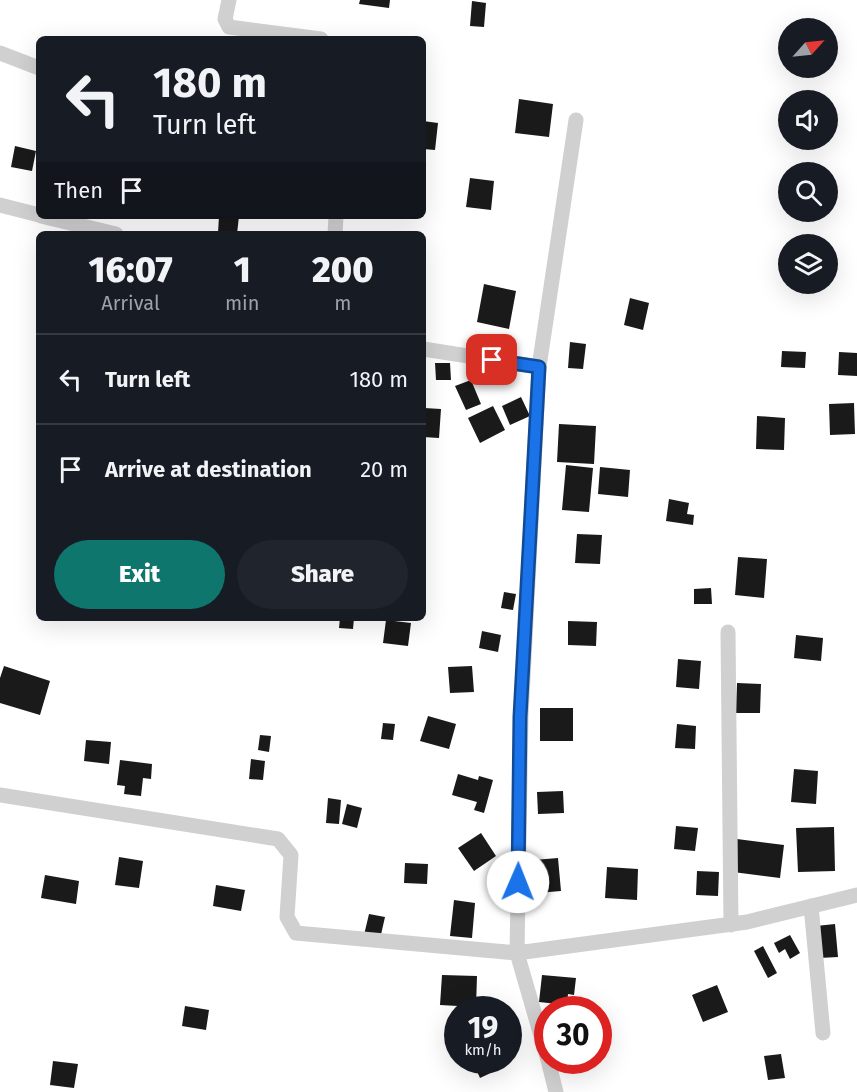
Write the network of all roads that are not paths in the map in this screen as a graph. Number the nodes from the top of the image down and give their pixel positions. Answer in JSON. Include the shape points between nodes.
{"nodes":[{"id":1,"x":229,"y":0,"type":"edge"},
{"id":2,"x":298,"y":36,"type":"edge"},
{"id":3,"x":0,"y":53,"type":"edge"},
{"id":4,"x":36,"y":67,"type":"edge"},
{"id":5,"x":576,"y":120,"type":"dead end"},
{"id":6,"x":0,"y":205,"type":"edge"},
{"id":7,"x":36,"y":215,"type":"edge"},
{"id":8,"x":53,"y":219,"type":"edge"},
{"id":9,"x":103,"y":231,"type":"edge"},
{"id":10,"x":426,"y":349,"type":"edge"},
{"id":11,"x":539,"y":367,"type":"junction"},
{"id":12,"x":728,"y":632,"type":"dead end"},
{"id":13,"x":0,"y":795,"type":"edge"},
{"id":14,"x":857,"y":895,"type":"edge"},
{"id":15,"x":811,"y":906,"type":"junction"},
{"id":16,"x":731,"y":925,"type":"junction"},
{"id":17,"x":517,"y":953,"type":"junction"},
{"id":18,"x":534,"y":1012,"type":"edge"},
{"id":19,"x":823,"y":1033,"type":"dead end"},
{"id":20,"x":552,"y":1074,"type":"edge"},
{"id":21,"x":556,"y":1092,"type":"edge"}],
"edges":[{"from":1,"to":2,"type":"street","via":[[225,19],[229,27]]},
{"from":3,"to":4,"type":"street"},
{"from":5,"to":11,"type":"street"},
{"from":6,"to":7,"type":"street"},
{"from":8,"to":9,"type":"street"},
{"from":10,"to":11,"type":"street"},
{"from":11,"to":17,"type":"street","via":[[520,717]]},
{"from":12,"to":16,"type":"street"},
{"from":13,"to":17,"type":"street","via":[[278,839],[291,855],[287,917],[296,933]]},
{"from":14,"to":15,"type":"street"},
{"from":15,"to":16,"type":"street"},
{"from":15,"to":19,"type":"street"},
{"from":16,"to":17,"type":"street"},
{"from":17,"to":18,"type":"street"},
{"from":20,"to":21,"type":"street"}]}
